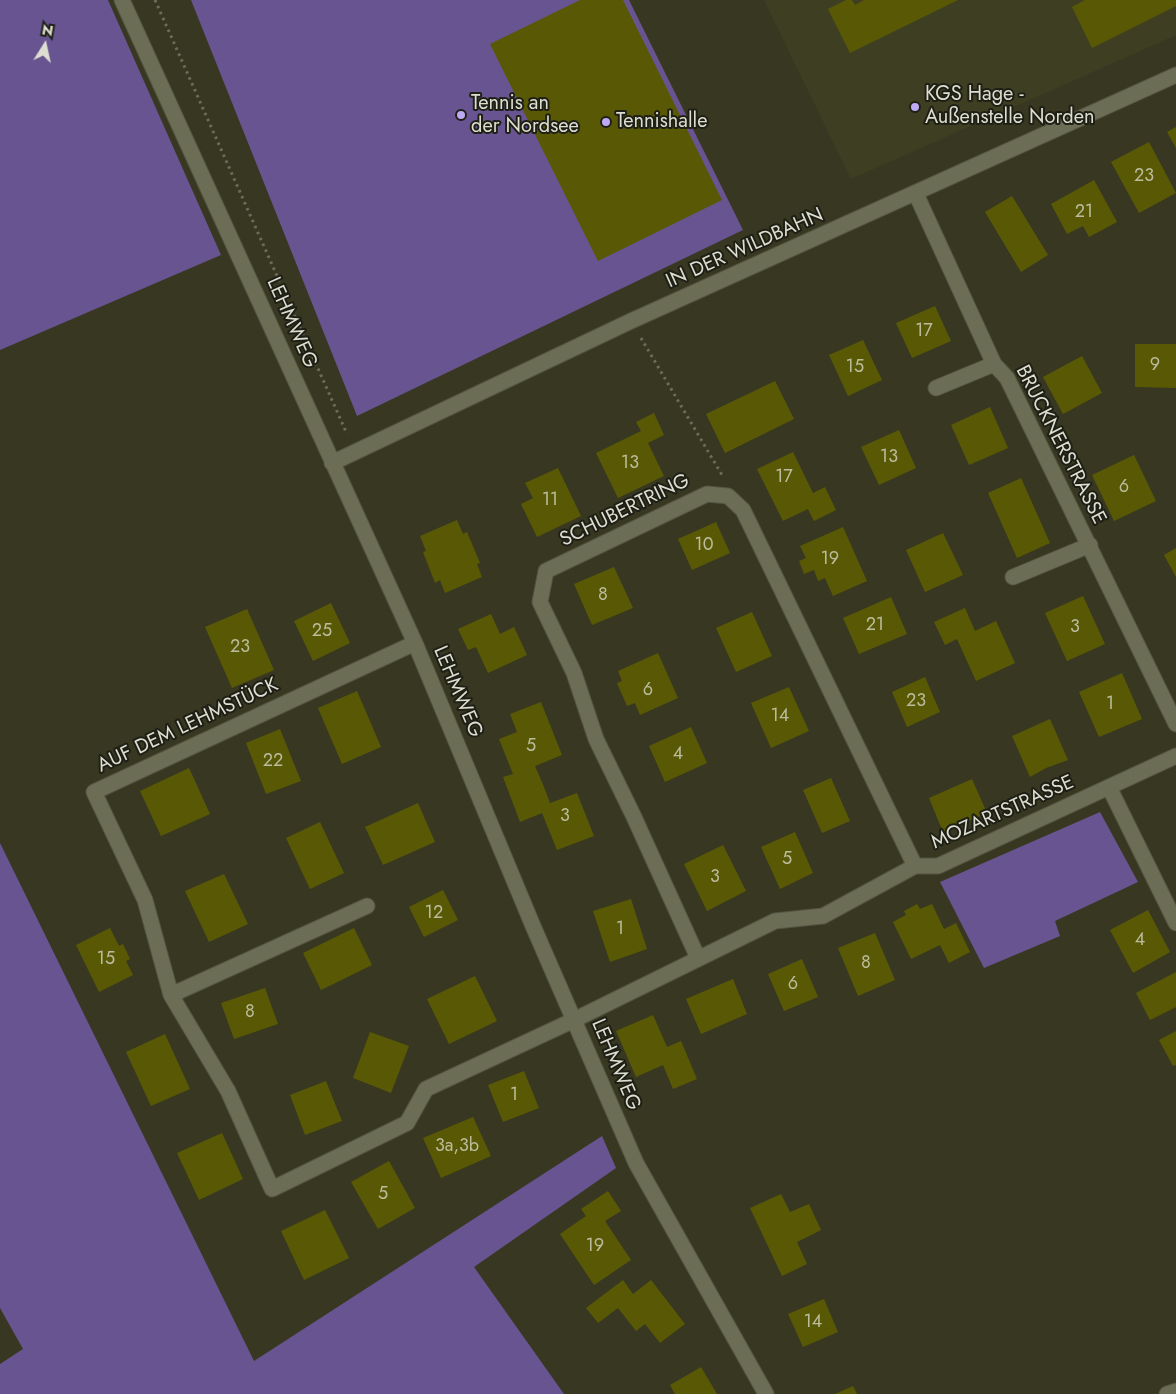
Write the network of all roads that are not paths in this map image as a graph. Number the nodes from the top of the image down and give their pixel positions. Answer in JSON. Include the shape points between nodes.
{"nodes":[{"id":1,"x":122,"y":0,"type":"edge"},
{"id":2,"x":1176,"y":75,"type":"edge"},
{"id":3,"x":916,"y":194,"type":"junction"},
{"id":4,"x":994,"y":364,"type":"junction"},
{"id":5,"x":936,"y":388,"type":"dead end"},
{"id":6,"x":332,"y":463,"type":"junction"},
{"id":7,"x":1090,"y":545,"type":"junction"},
{"id":8,"x":1013,"y":577,"type":"dead end"},
{"id":9,"x":414,"y":643,"type":"junction"},
{"id":10,"x":1176,"y":724,"type":"edge"},
{"id":11,"x":1176,"y":756,"type":"edge"},
{"id":12,"x":1109,"y":787,"type":"junction"},
{"id":13,"x":915,"y":866,"type":"junction"},
{"id":14,"x":367,"y":906,"type":"dead end"},
{"id":15,"x":1176,"y":923,"type":"edge"},
{"id":16,"x":698,"y":958,"type":"junction"},
{"id":17,"x":172,"y":995,"type":"junction"},
{"id":18,"x":574,"y":1020,"type":"junction"},
{"id":19,"x":1176,"y":1391,"type":"edge"},
{"id":20,"x":766,"y":1394,"type":"edge"},
{"id":21,"x":1166,"y":1394,"type":"edge"}],
"edges":[{"from":1,"to":6,"type":"street","name":"LEHMWEG"},
{"from":2,"to":3,"type":"street","name":"IN DER WILDBAHN"},
{"from":3,"to":4,"type":"street","name":"BRUCKNERSTRASSE"},
{"from":3,"to":6,"type":"street","name":"IN DER WILDBAHN","via":[[631,321]]},
{"from":4,"to":5,"type":"street","name":"BRUCKNERSTRASSE"},
{"from":4,"to":7,"type":"street","name":"BRUCKNERSTRASSE","via":[[1007,378]]},
{"from":6,"to":9,"type":"street","name":"LEHMWEG"},
{"from":7,"to":8,"type":"street","name":"BRUCKNERSTRASSE"},
{"from":7,"to":10,"type":"street","name":"BRUCKNERSTRASSE"},
{"from":9,"to":17,"type":"street","name":"AUF DEM LEHMSTÜCK","via":[[94,792],[145,900]]},
{"from":9,"to":18,"type":"street","name":"LEHMWEG"},
{"from":11,"to":12,"type":"street","name":"MOZARTSTRASSE"},
{"from":12,"to":13,"type":"street","name":"MOZARTSTRASSE","via":[[938,866]]},
{"from":12,"to":15,"type":"street"},
{"from":13,"to":16,"type":"street","name":"MOZARTSTRASSE","via":[[823,916],[775,921]]},
{"from":13,"to":16,"type":"street","name":"SCHUBERTRING","via":[[743,510],[728,496],[707,494],[546,571],[540,602],[574,673],[596,739]]},
{"from":14,"to":17,"type":"street"},
{"from":16,"to":18,"type":"street","name":"MOZARTSTRASSE"},
{"from":17,"to":18,"type":"street","name":"AUF DEM LEHMSTÜCK","via":[[228,1091],[272,1190],[407,1123],[426,1089]]},
{"from":18,"to":20,"type":"street","name":"LEHMWEG","via":[[636,1163]]},
{"from":19,"to":21,"type":"street"}]}
